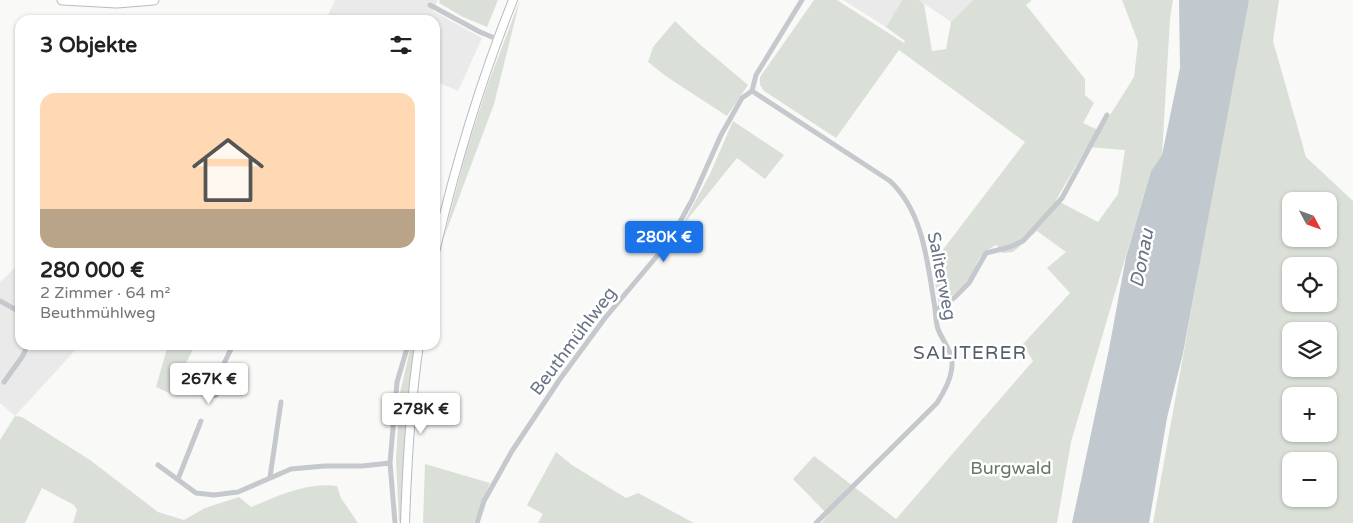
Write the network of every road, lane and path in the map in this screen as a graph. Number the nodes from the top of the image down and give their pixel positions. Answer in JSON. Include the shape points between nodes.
{"nodes":[{"id":1,"x":62,"y":0,"type":"edge"},
{"id":2,"x":154,"y":0,"type":"edge"},
{"id":3,"x":513,"y":0,"type":"edge"},
{"id":4,"x":802,"y":0,"type":"edge"},
{"id":5,"x":430,"y":5,"type":"dead end"},
{"id":6,"x":497,"y":39,"type":"junction"},
{"id":7,"x":752,"y":91,"type":"junction"},
{"id":8,"x":1106,"y":115,"type":"dead end"},
{"id":9,"x":440,"y":230,"type":"edge"},
{"id":10,"x":0,"y":301,"type":"edge"},
{"id":11,"x":15,"y":309,"type":"edge"},
{"id":12,"x":936,"y":310,"type":"junction"},
{"id":13,"x":26,"y":350,"type":"edge"},
{"id":14,"x":231,"y":350,"type":"edge"},
{"id":15,"x":407,"y":350,"type":"edge"},
{"id":16,"x":418,"y":350,"type":"edge"},
{"id":17,"x":4,"y":382,"type":"dead end"},
{"id":18,"x":215,"y":382,"type":"dead end"},
{"id":19,"x":281,"y":402,"type":"dead end"},
{"id":20,"x":201,"y":421,"type":"dead end"},
{"id":21,"x":390,"y":463,"type":"junction"},
{"id":22,"x":158,"y":465,"type":"dead end"},
{"id":23,"x":270,"y":477,"type":"junction"},
{"id":24,"x":178,"y":479,"type":"junction"},
{"id":25,"x":396,"y":523,"type":"edge"},
{"id":26,"x":405,"y":523,"type":"edge"},
{"id":27,"x":477,"y":523,"type":"edge"},
{"id":28,"x":816,"y":523,"type":"edge"}],
"edges":[{"from":1,"to":2,"type":"main road"},
{"from":3,"to":6,"type":"main road"},
{"from":4,"to":7,"type":"street","name":"Beuthmühlweg","via":[[756,75]]},
{"from":5,"to":6,"type":"street"},
{"from":6,"to":9,"type":"main road","via":[[453,174]]},
{"from":7,"to":12,"type":"street","name":"Saliterweg","via":[[902,192],[921,232]]},
{"from":7,"to":27,"type":"street","name":"Beuthmühlweg","via":[[742,98],[721,135],[676,229],[605,318],[516,444],[484,501]]},
{"from":8,"to":12,"type":"street","via":[[1062,198],[1023,240],[986,253],[969,283]]},
{"from":10,"to":11,"type":"street"},
{"from":12,"to":28,"type":"street","name":"Saliterweg","via":[[937,328],[952,360],[949,381],[939,399]]},
{"from":13,"to":17,"type":"street"},
{"from":14,"to":18,"type":"street"},
{"from":15,"to":21,"type":"street","via":[[397,382]]},
{"from":16,"to":26,"type":"main road"},
{"from":19,"to":23,"type":"street"},
{"from":20,"to":24,"type":"street"},
{"from":21,"to":23,"type":"street","via":[[291,469]]},
{"from":21,"to":25,"type":"street"},
{"from":22,"to":24,"type":"street"},
{"from":23,"to":24,"type":"street","via":[[238,492],[214,494],[196,493]]}]}
